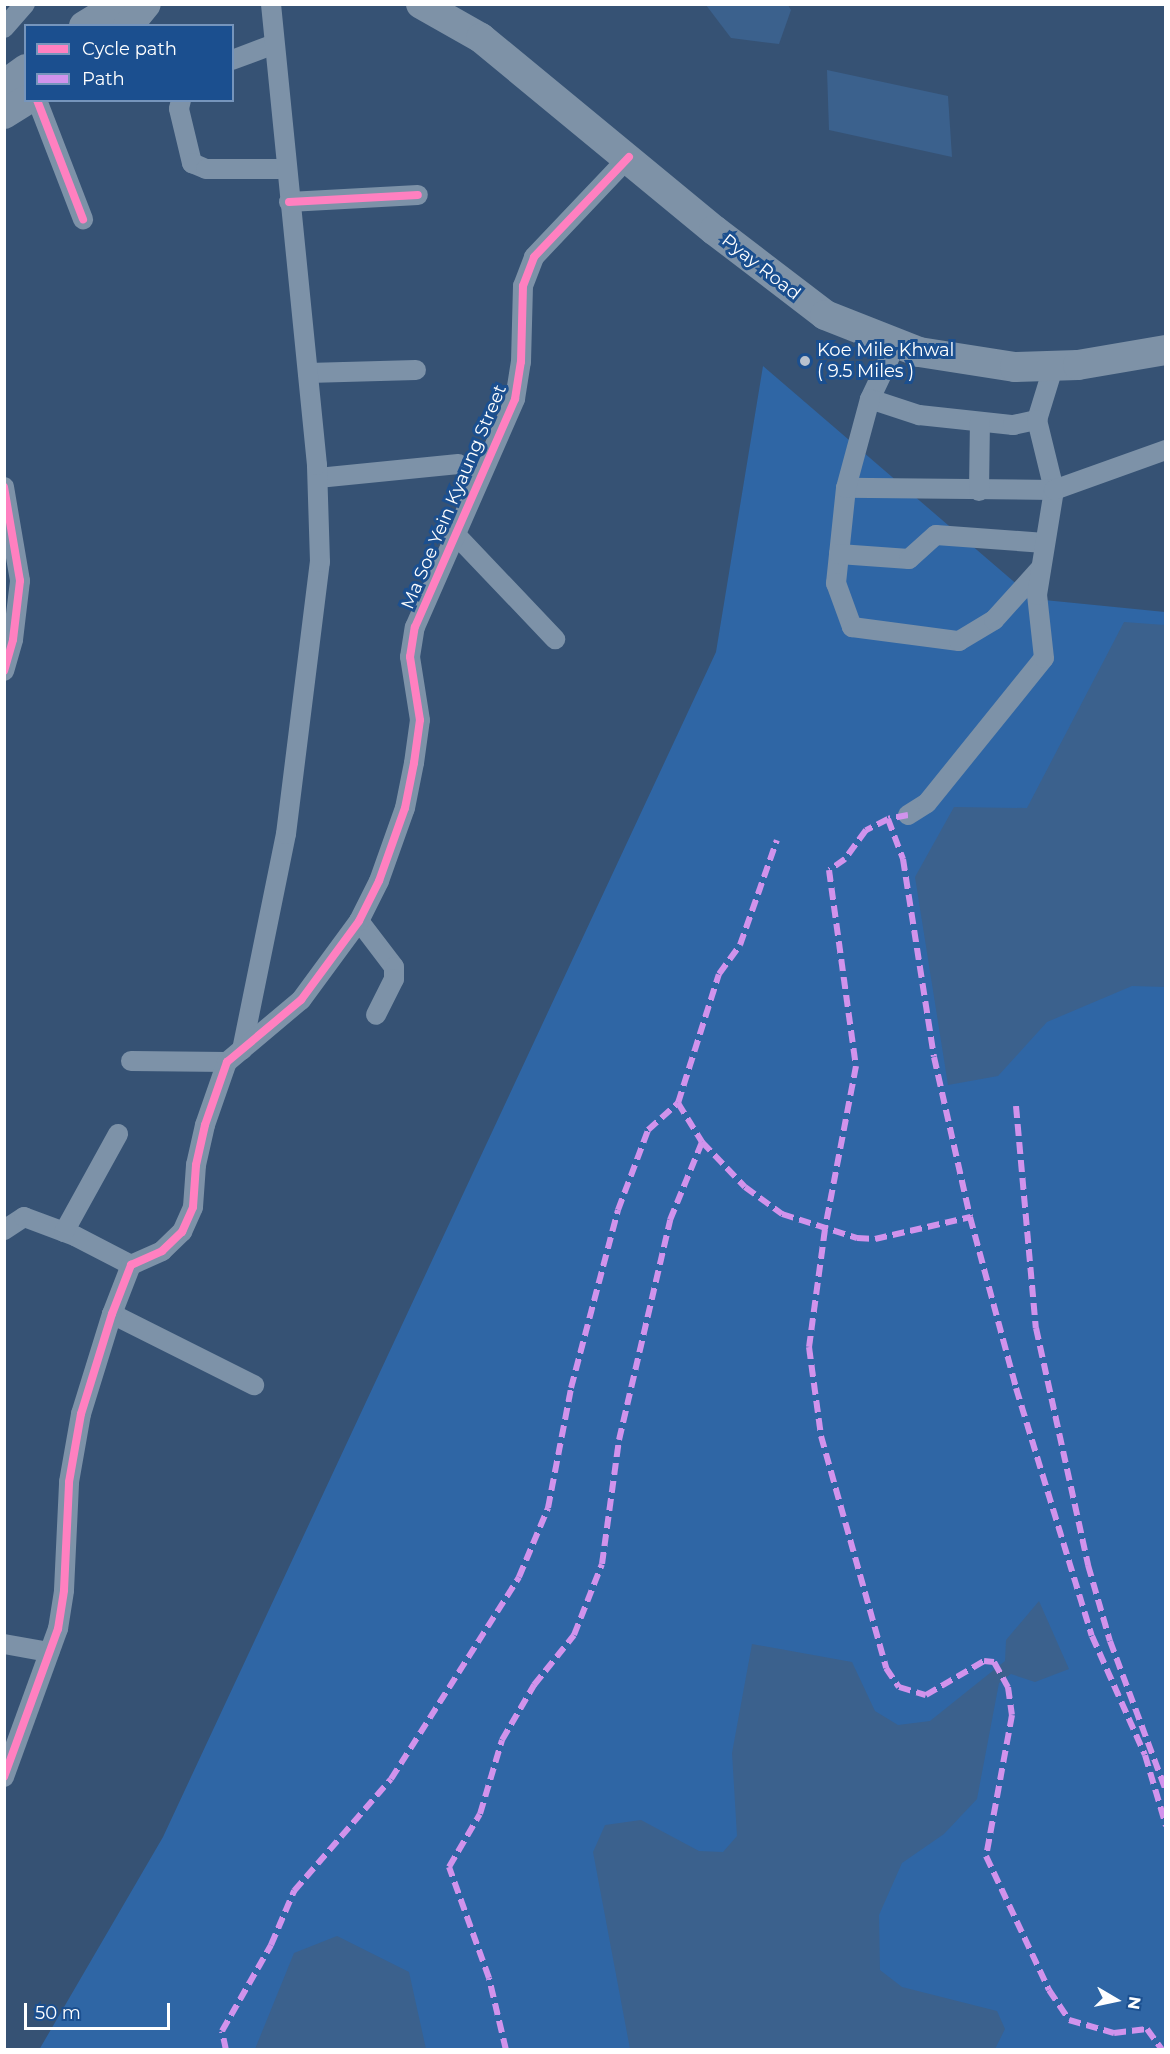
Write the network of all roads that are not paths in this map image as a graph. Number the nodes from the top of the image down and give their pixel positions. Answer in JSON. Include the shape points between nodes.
{"nodes":[{"id":1,"x":25,"y":4,"type":"edge"},
{"id":2,"x":120,"y":4,"type":"edge"},
{"id":3,"x":146,"y":4,"type":"edge"},
{"id":4,"x":271,"y":4,"type":"edge"},
{"id":5,"x":421,"y":4,"type":"edge"},
{"id":6,"x":87,"y":24,"type":"edge"},
{"id":7,"x":130,"y":24,"type":"edge"},
{"id":8,"x":4,"y":28,"type":"edge"},
{"id":9,"x":272,"y":45,"type":"junction"},
{"id":10,"x":234,"y":59,"type":"edge"},
{"id":11,"x":24,"y":70,"type":"edge"},
{"id":12,"x":4,"y":85,"type":"edge"},
{"id":13,"x":24,"y":101,"type":"edge"},
{"id":14,"x":38,"y":102,"type":"edge"},
{"id":15,"x":181,"y":102,"type":"edge"},
{"id":16,"x":4,"y":114,"type":"edge"},
{"id":17,"x":629,"y":158,"type":"junction"},
{"id":18,"x":286,"y":169,"type":"junction"},
{"id":19,"x":418,"y":195,"type":"dead end"},
{"id":20,"x":290,"y":202,"type":"junction"},
{"id":21,"x":83,"y":219,"type":"dead end"},
{"id":22,"x":896,"y":344,"type":"junction"},
{"id":23,"x":1166,"y":350,"type":"edge"},
{"id":24,"x":1053,"y":368,"type":"junction"},
{"id":25,"x":416,"y":370,"type":"dead end"},
{"id":26,"x":308,"y":373,"type":"junction"},
{"id":27,"x":870,"y":399,"type":"junction"},
{"id":28,"x":1037,"y":420,"type":"junction"},
{"id":29,"x":981,"y":422,"type":"junction"},
{"id":30,"x":1166,"y":450,"type":"edge"},
{"id":31,"x":458,"y":464,"type":"dead end"},
{"id":32,"x":318,"y":478,"type":"junction"},
{"id":33,"x":4,"y":487,"type":"edge"},
{"id":34,"x":846,"y":488,"type":"junction"},
{"id":35,"x":979,"y":490,"type":"junction"},
{"id":36,"x":1054,"y":490,"type":"junction"},
{"id":37,"x":8,"y":517,"type":"edge"},
{"id":38,"x":456,"y":535,"type":"junction"},
{"id":39,"x":1045,"y":543,"type":"junction"},
{"id":40,"x":839,"y":554,"type":"junction"},
{"id":41,"x":1041,"y":568,"type":"junction"},
{"id":42,"x":9,"y":639,"type":"edge"},
{"id":43,"x":555,"y":639,"type":"dead end"},
{"id":44,"x":4,"y":671,"type":"edge"},
{"id":45,"x":908,"y":815,"type":"dead end"},
{"id":46,"x":359,"y":921,"type":"junction"},
{"id":47,"x":376,"y":1015,"type":"dead end"},
{"id":48,"x":234,"y":1056,"type":"junction"},
{"id":49,"x":131,"y":1061,"type":"dead end"},
{"id":50,"x":118,"y":1134,"type":"dead end"},
{"id":51,"x":4,"y":1230,"type":"edge"},
{"id":52,"x":64,"y":1232,"type":"junction"},
{"id":53,"x":131,"y":1265,"type":"junction"},
{"id":54,"x":112,"y":1314,"type":"junction"},
{"id":55,"x":254,"y":1385,"type":"dead end"},
{"id":56,"x":4,"y":1644,"type":"edge"},
{"id":57,"x":49,"y":1652,"type":"junction"},
{"id":58,"x":4,"y":1777,"type":"edge"}],
"edges":[{"from":1,"to":8,"type":"street"},
{"from":2,"to":6,"type":"highway"},
{"from":3,"to":7,"type":"highway"},
{"from":4,"to":9,"type":"street"},
{"from":5,"to":17,"type":"highway","name":"Pyay Road","via":[[481,38]]},
{"from":9,"to":10,"type":"street"},
{"from":9,"to":18,"type":"street"},
{"from":11,"to":12,"type":"highway"},
{"from":13,"to":16,"type":"highway"},
{"from":14,"to":21,"type":"street"},
{"from":15,"to":18,"type":"street","via":[[192,163],[206,169]]},
{"from":17,"to":22,"type":"highway","name":"Pyay Road","via":[[792,293],[825,315]]},
{"from":17,"to":38,"type":"street","name":"Ma Soe Yein Kyaung Street","via":[[534,257],[523,286],[521,362],[515,399]]},
{"from":18,"to":20,"type":"street"},
{"from":19,"to":20,"type":"street"},
{"from":20,"to":26,"type":"street"},
{"from":22,"to":24,"type":"highway","name":"Pyay Road","via":[[984,363]]},
{"from":22,"to":27,"type":"street"},
{"from":23,"to":24,"type":"highway","name":"Pyay Road"},
{"from":24,"to":28,"type":"street"},
{"from":25,"to":26,"type":"street"},
{"from":26,"to":32,"type":"street"},
{"from":27,"to":29,"type":"street","via":[[919,415]]},
{"from":27,"to":34,"type":"street"},
{"from":28,"to":29,"type":"street","via":[[1012,425]]},
{"from":28,"to":36,"type":"street"},
{"from":29,"to":35,"type":"street"},
{"from":30,"to":36,"type":"street"},
{"from":31,"to":32,"type":"street"},
{"from":32,"to":48,"type":"street","via":[[320,562],[286,834]]},
{"from":33,"to":37,"type":"street"},
{"from":34,"to":35,"type":"street"},
{"from":34,"to":40,"type":"street"},
{"from":35,"to":36,"type":"street"},
{"from":36,"to":39,"type":"street"},
{"from":37,"to":42,"type":"street","via":[[20,581]]},
{"from":38,"to":43,"type":"street"},
{"from":38,"to":46,"type":"street","name":"Ma Soe Yein Kyaung Street","via":[[415,627],[411,647],[420,720],[405,808],[379,881]]},
{"from":39,"to":40,"type":"street","via":[[936,535],[909,559]]},
{"from":39,"to":41,"type":"street"},
{"from":40,"to":41,"type":"street","via":[[836,583],[852,627],[959,641],[994,620]]},
{"from":41,"to":45,"type":"street","via":[[1037,595],[1044,658],[927,803]]},
{"from":42,"to":44,"type":"street"},
{"from":46,"to":47,"type":"street","via":[[394,967],[394,979]]},
{"from":46,"to":48,"type":"street","name":"Ma Soe Yein Kyaung Street","via":[[301,1000]]},
{"from":48,"to":49,"type":"street"},
{"from":48,"to":53,"type":"street","via":[[205,1125],[196,1165],[193,1208],[182,1232],[162,1251]]},
{"from":50,"to":52,"type":"street"},
{"from":51,"to":52,"type":"street","via":[[24,1217]]},
{"from":52,"to":53,"type":"street"},
{"from":53,"to":54,"type":"street"},
{"from":54,"to":55,"type":"street"},
{"from":54,"to":57,"type":"street","via":[[78,1426],[65,1507],[64,1590]]},
{"from":56,"to":57,"type":"street"},
{"from":57,"to":58,"type":"street"}]}
